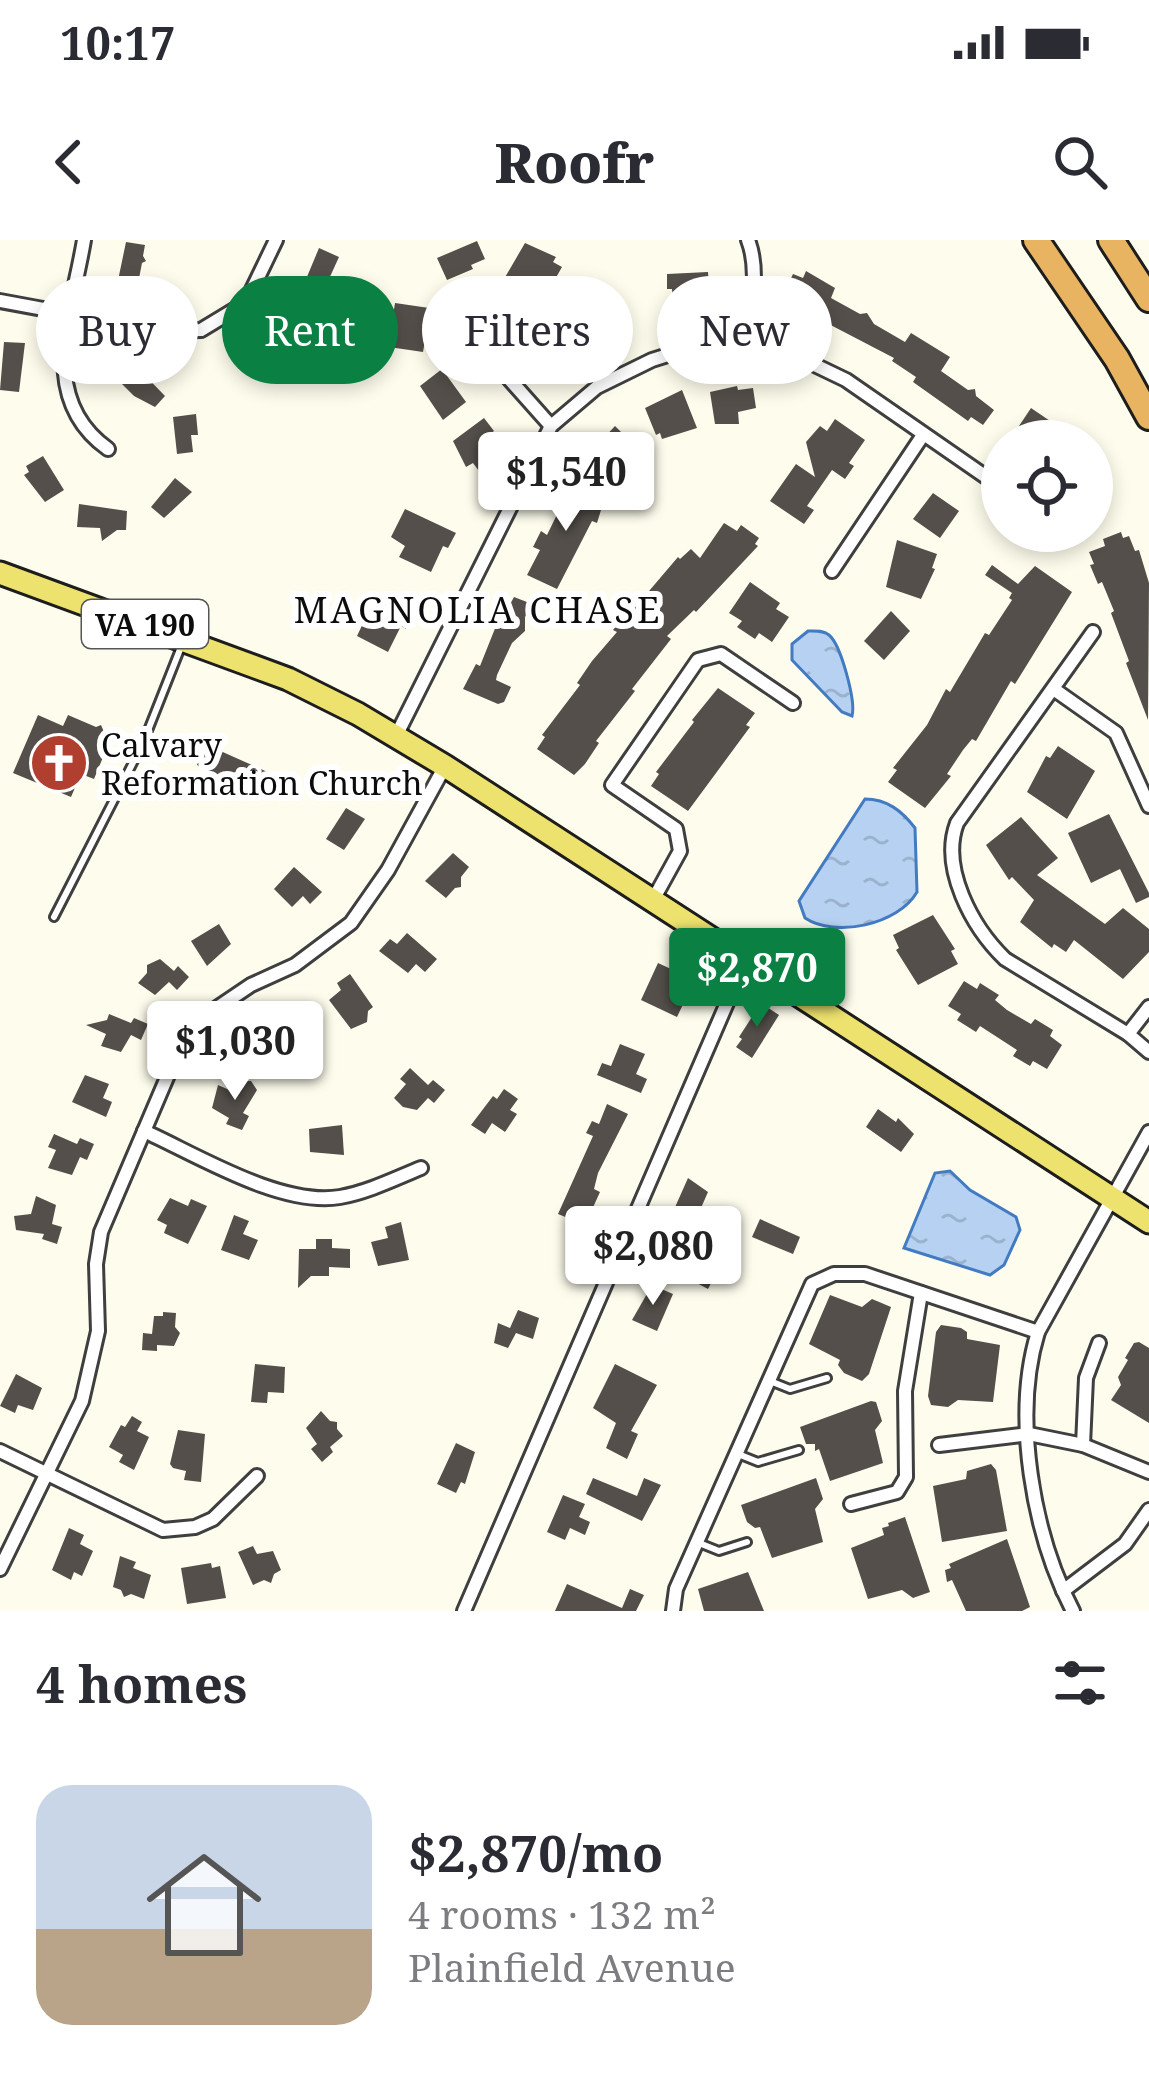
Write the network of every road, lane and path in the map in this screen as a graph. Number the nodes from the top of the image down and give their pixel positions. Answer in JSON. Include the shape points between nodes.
{"nodes":[{"id":1,"x":84,"y":240,"type":"edge"},
{"id":2,"x":276,"y":240,"type":"edge"},
{"id":3,"x":748,"y":240,"type":"edge"},
{"id":4,"x":1036,"y":240,"type":"edge"},
{"id":5,"x":1111,"y":240,"type":"edge"},
{"id":6,"x":78,"y":276,"type":"edge"},
{"id":7,"x":753,"y":276,"type":"edge"},
{"id":8,"x":1149,"y":299,"type":"edge"},
{"id":9,"x":0,"y":301,"type":"edge"},
{"id":10,"x":36,"y":309,"type":"edge"},
{"id":11,"x":198,"y":330,"type":"edge"},
{"id":12,"x":657,"y":358,"type":"edge"},
{"id":13,"x":832,"y":374,"type":"edge"},
{"id":14,"x":64,"y":384,"type":"edge"},
{"id":15,"x":513,"y":384,"type":"edge"},
{"id":16,"x":1149,"y":417,"type":"edge"},
{"id":17,"x":551,"y":426,"type":"junction"},
{"id":18,"x":923,"y":435,"type":"junction"},
{"id":19,"x":108,"y":449,"type":"dead end"},
{"id":20,"x":981,"y":474,"type":"edge"},
{"id":21,"x":832,"y":572,"type":"dead end"},
{"id":22,"x":0,"y":573,"type":"edge"},
{"id":23,"x":1093,"y":632,"type":"dead end"},
{"id":24,"x":184,"y":638,"type":"junction"},
{"id":25,"x":1055,"y":691,"type":"junction"},
{"id":26,"x":793,"y":703,"type":"dead end"},
{"id":27,"x":397,"y":736,"type":"junction"},
{"id":28,"x":445,"y":766,"type":"junction"},
{"id":29,"x":1149,"y":806,"type":"edge"},
{"id":30,"x":653,"y":900,"type":"junction"},
{"id":31,"x":54,"y":917,"type":"dead end"},
{"id":32,"x":746,"y":959,"type":"junction"},
{"id":33,"x":1149,"y":1007,"type":"edge"},
{"id":34,"x":1128,"y":1034,"type":"junction"},
{"id":35,"x":1149,"y":1052,"type":"edge"},
{"id":36,"x":144,"y":1131,"type":"junction"},
{"id":37,"x":1149,"y":1132,"type":"edge"},
{"id":38,"x":421,"y":1168,"type":"dead end"},
{"id":39,"x":1111,"y":1198,"type":"junction"},
{"id":40,"x":1149,"y":1222,"type":"edge"},
{"id":41,"x":921,"y":1293,"type":"junction"},
{"id":42,"x":1038,"y":1332,"type":"junction"},
{"id":43,"x":1099,"y":1343,"type":"dead end"},
{"id":44,"x":827,"y":1378,"type":"dead end"},
{"id":45,"x":766,"y":1379,"type":"junction"},
{"id":46,"x":1029,"y":1435,"type":"junction"},
{"id":47,"x":939,"y":1445,"type":"dead end"},
{"id":48,"x":1083,"y":1445,"type":"junction"},
{"id":49,"x":799,"y":1450,"type":"dead end"},
{"id":50,"x":0,"y":1451,"type":"edge"},
{"id":51,"x":735,"y":1453,"type":"junction"},
{"id":52,"x":1149,"y":1472,"type":"edge"},
{"id":53,"x":48,"y":1473,"type":"junction"},
{"id":54,"x":257,"y":1477,"type":"dead end"},
{"id":55,"x":851,"y":1504,"type":"dead end"},
{"id":56,"x":1149,"y":1510,"type":"edge"},
{"id":57,"x":696,"y":1541,"type":"junction"},
{"id":58,"x":747,"y":1542,"type":"dead end"},
{"id":59,"x":0,"y":1569,"type":"edge"},
{"id":60,"x":1063,"y":1591,"type":"junction"},
{"id":61,"x":464,"y":1611,"type":"edge"},
{"id":62,"x":673,"y":1611,"type":"edge"},
{"id":63,"x":1073,"y":1611,"type":"edge"}],
"edges":[{"from":1,"to":6,"type":"street"},
{"from":2,"to":11,"type":"street","via":[[239,307]]},
{"from":3,"to":7,"type":"street"},
{"from":4,"to":16,"type":"highway"},
{"from":5,"to":8,"type":"highway"},
{"from":9,"to":10,"type":"street"},
{"from":12,"to":17,"type":"street","via":[[597,387]]},
{"from":13,"to":18,"type":"street"},
{"from":14,"to":19,"type":"street","via":[[77,422]]},
{"from":15,"to":17,"type":"street"},
{"from":17,"to":27,"type":"street"},
{"from":18,"to":20,"type":"street"},
{"from":18,"to":21,"type":"street"},
{"from":22,"to":24,"type":"main road","number":"VA 190"},
{"from":23,"to":25,"type":"street"},
{"from":24,"to":27,"type":"main road","number":"VA 190","via":[[309,688]]},
{"from":24,"to":31,"type":"lane","via":[[143,743]]},
{"from":25,"to":29,"type":"street","via":[[1116,733]]},
{"from":25,"to":34,"type":"street","via":[[957,823],[950,850],[956,880],[1005,959]]},
{"from":26,"to":30,"type":"street","via":[[721,655],[698,661],[613,785],[676,829],[680,851]]},
{"from":27,"to":28,"type":"main road","number":"VA 190"},
{"from":28,"to":30,"type":"main road","number":"VA 190"},
{"from":28,"to":36,"type":"street","via":[[372,898],[324,946],[214,1010],[174,1061]]},
{"from":30,"to":32,"type":"main road","number":"VA 190"},
{"from":32,"to":39,"type":"main road","number":"VA 190"},
{"from":32,"to":61,"type":"street"},
{"from":33,"to":34,"type":"street"},
{"from":34,"to":35,"type":"street"},
{"from":36,"to":38,"type":"street","via":[[310,1199]]},
{"from":36,"to":53,"type":"street","via":[[100,1232],[92,1366]]},
{"from":37,"to":39,"type":"street"},
{"from":39,"to":40,"type":"main road","number":"VA 190"},
{"from":39,"to":42,"type":"street"},
{"from":41,"to":42,"type":"street"},
{"from":41,"to":45,"type":"street","via":[[865,1274],[812,1284]]},
{"from":41,"to":55,"type":"street","via":[[904,1391],[906,1477],[897,1492]]},
{"from":42,"to":46,"type":"street"},
{"from":43,"to":48,"type":"street","via":[[1086,1378]]},
{"from":44,"to":45,"type":"lane","via":[[790,1389]]},
{"from":45,"to":51,"type":"street"},
{"from":46,"to":47,"type":"street"},
{"from":46,"to":48,"type":"street"},
{"from":46,"to":60,"type":"street","via":[[1047,1550]]},
{"from":48,"to":52,"type":"street"},
{"from":49,"to":51,"type":"lane","via":[[758,1462]]},
{"from":50,"to":53,"type":"street"},
{"from":51,"to":57,"type":"street"},
{"from":53,"to":54,"type":"street","via":[[150,1526],[176,1531],[213,1519]]},
{"from":53,"to":59,"type":"street"},
{"from":56,"to":60,"type":"street","via":[[1126,1544]]},
{"from":57,"to":58,"type":"lane","via":[[719,1551]]},
{"from":57,"to":62,"type":"street"},
{"from":60,"to":63,"type":"street"}]}
